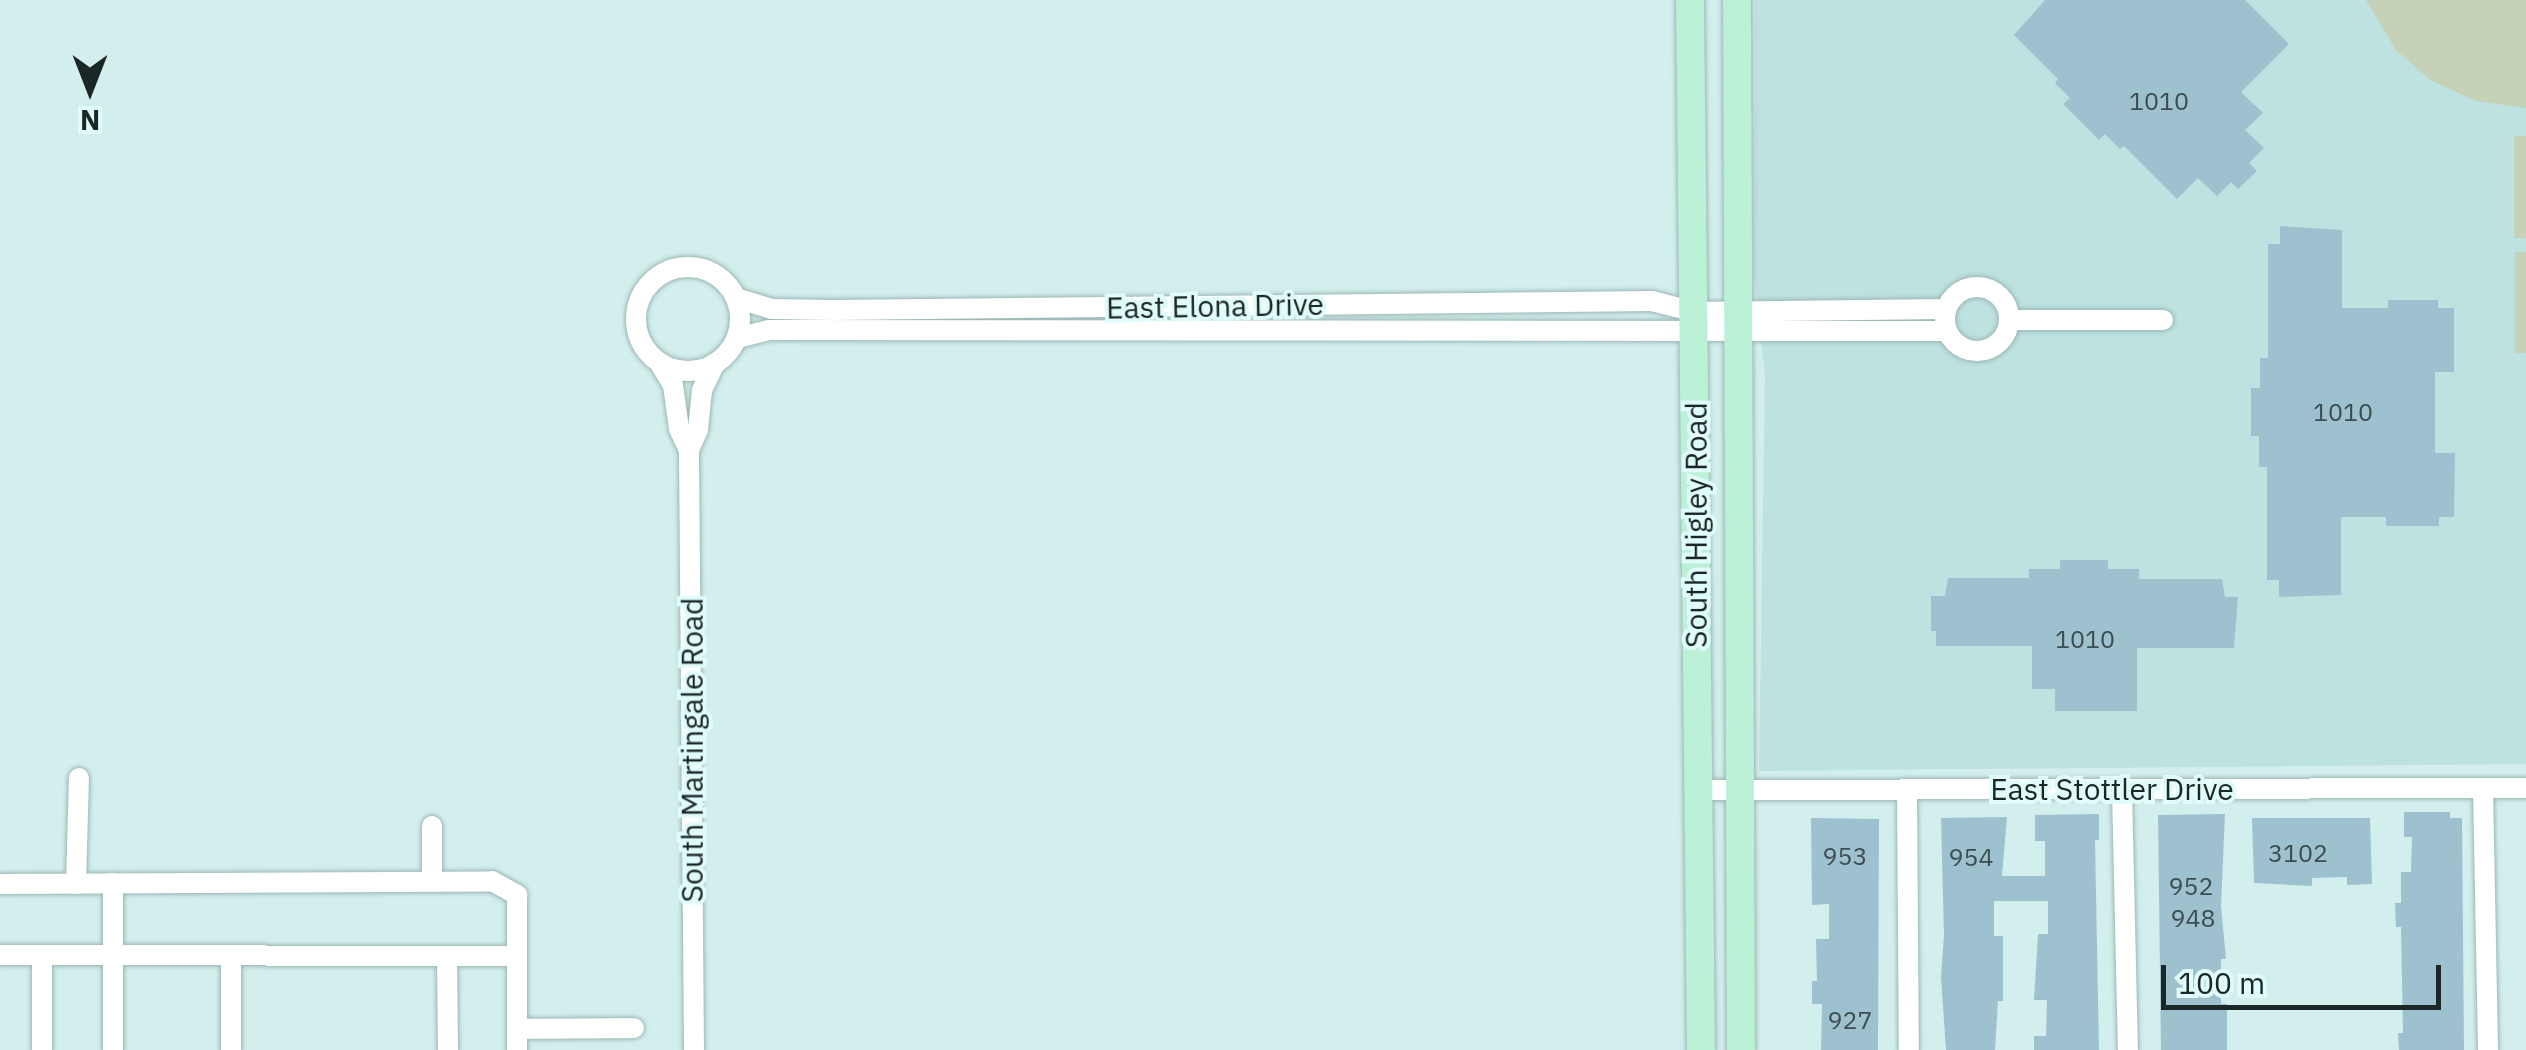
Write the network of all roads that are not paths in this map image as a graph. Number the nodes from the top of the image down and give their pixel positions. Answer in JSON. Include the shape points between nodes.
{"nodes":[{"id":1,"x":1690,"y":0,"type":"edge"},
{"id":2,"x":1737,"y":0,"type":"edge"},
{"id":3,"x":736,"y":298,"type":"junction"},
{"id":4,"x":1946,"y":320,"type":"junction"},
{"id":5,"x":2010,"y":320,"type":"junction"},
{"id":6,"x":2163,"y":320,"type":"dead end"},
{"id":7,"x":1737,"y":322,"type":"junction"},
{"id":8,"x":1695,"y":323,"type":"junction"},
{"id":9,"x":737,"y":338,"type":"junction"},
{"id":10,"x":658,"y":362,"type":"junction"},
{"id":11,"x":715,"y":363,"type":"junction"},
{"id":12,"x":690,"y":450,"type":"junction"},
{"id":13,"x":79,"y":778,"type":"dead end"},
{"id":14,"x":2484,"y":788,"type":"junction"},
{"id":15,"x":2526,"y":788,"type":"edge"},
{"id":16,"x":1699,"y":790,"type":"junction"},
{"id":17,"x":1740,"y":790,"type":"junction"},
{"id":18,"x":1907,"y":790,"type":"junction"},
{"id":19,"x":2122,"y":790,"type":"junction"},
{"id":20,"x":432,"y":826,"type":"dead end"},
{"id":21,"x":432,"y":882,"type":"junction"},
{"id":22,"x":0,"y":884,"type":"edge"},
{"id":23,"x":76,"y":884,"type":"junction"},
{"id":24,"x":112,"y":884,"type":"junction"},
{"id":25,"x":0,"y":954,"type":"edge"},
{"id":26,"x":42,"y":955,"type":"junction"},
{"id":27,"x":112,"y":956,"type":"junction"},
{"id":28,"x":231,"y":956,"type":"junction"},
{"id":29,"x":447,"y":956,"type":"junction"},
{"id":30,"x":517,"y":956,"type":"junction"},
{"id":31,"x":634,"y":1028,"type":"dead end"},
{"id":32,"x":517,"y":1040,"type":"edge"},
{"id":33,"x":42,"y":1050,"type":"edge"},
{"id":34,"x":113,"y":1050,"type":"edge"},
{"id":35,"x":231,"y":1050,"type":"edge"},
{"id":36,"x":448,"y":1050,"type":"edge"},
{"id":37,"x":694,"y":1050,"type":"edge"},
{"id":38,"x":1701,"y":1050,"type":"edge"},
{"id":39,"x":1741,"y":1050,"type":"edge"},
{"id":40,"x":1910,"y":1050,"type":"edge"},
{"id":41,"x":2128,"y":1050,"type":"edge"},
{"id":42,"x":2488,"y":1050,"type":"edge"}],
"edges":[{"from":1,"to":8,"type":"main road","name":"South Higley Road"},
{"from":2,"to":7,"type":"main road","name":"South Higley Road"},
{"from":3,"to":8,"type":"street","name":"East Elona Drive","via":[[771,309],[833,310],[1652,301]]},
{"from":3,"to":9,"type":"street"},
{"from":3,"to":10,"type":"street","via":[[712,272],[678,267],[662,273],[639,300],[636,316],[638,334]]},
{"from":4,"to":5,"type":"street","via":[[1968,350],[1988,350]]},
{"from":4,"to":5,"type":"street","via":[[1967,289],[1987,289],[2004,301]]},
{"from":4,"to":7,"type":"street"},
{"from":5,"to":6,"type":"street"},
{"from":7,"to":8,"type":"street"},
{"from":7,"to":17,"type":"main road","name":"South Higley Road"},
{"from":8,"to":9,"type":"street","name":"East Elona Drive","via":[[768,330]]},
{"from":8,"to":16,"type":"main road","name":"South Higley Road"},
{"from":9,"to":11,"type":"street"},
{"from":10,"to":11,"type":"street","via":[[686,371]]},
{"from":10,"to":12,"type":"street","name":"South Martingale Road","via":[[672,385],[678,429]]},
{"from":11,"to":12,"type":"street","name":"South Martingale Road","via":[[702,390]]},
{"from":12,"to":37,"type":"street","name":"South Martingale Road"},
{"from":13,"to":23,"type":"street"},
{"from":14,"to":15,"type":"street","name":"East Stottler Drive"},
{"from":14,"to":19,"type":"street","name":"East Stottler Drive"},
{"from":14,"to":42,"type":"street"},
{"from":16,"to":17,"type":"street","name":"East Stottler Drive"},
{"from":16,"to":38,"type":"main road","name":"South Higley Road"},
{"from":17,"to":18,"type":"street","name":"East Stottler Drive"},
{"from":17,"to":39,"type":"main road","name":"South Higley Road"},
{"from":18,"to":19,"type":"street","name":"East Stottler Drive"},
{"from":18,"to":40,"type":"street"},
{"from":19,"to":41,"type":"street"},
{"from":20,"to":21,"type":"street"},
{"from":21,"to":24,"type":"street"},
{"from":21,"to":30,"type":"street","via":[[492,881],[517,895]]},
{"from":22,"to":23,"type":"street"},
{"from":23,"to":24,"type":"street"},
{"from":24,"to":27,"type":"street"},
{"from":25,"to":26,"type":"street"},
{"from":26,"to":27,"type":"street"},
{"from":26,"to":33,"type":"street"},
{"from":27,"to":28,"type":"street"},
{"from":27,"to":34,"type":"street"},
{"from":28,"to":29,"type":"street"},
{"from":28,"to":35,"type":"street"},
{"from":29,"to":30,"type":"street"},
{"from":29,"to":36,"type":"street"},
{"from":30,"to":32,"type":"street"},
{"from":31,"to":32,"type":"street"}]}
